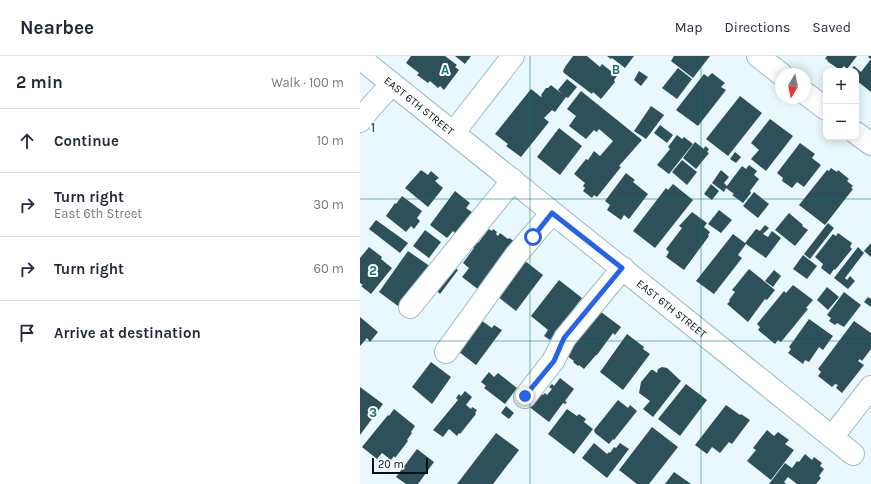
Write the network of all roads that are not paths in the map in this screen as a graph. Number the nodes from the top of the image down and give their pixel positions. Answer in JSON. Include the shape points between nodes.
{"nodes":[{"id":1,"x":513,"y":56,"type":"edge"},
{"id":2,"x":758,"y":56,"type":"edge"},
{"id":3,"x":360,"y":58,"type":"edge"},
{"id":4,"x":775,"y":69,"type":"edge"},
{"id":5,"x":392,"y":84,"type":"junction"},
{"id":6,"x":811,"y":98,"type":"edge"},
{"id":7,"x":823,"y":107,"type":"edge"},
{"id":8,"x":360,"y":121,"type":"edge"},
{"id":9,"x":454,"y":132,"type":"junction"},
{"id":10,"x":859,"y":135,"type":"edge"},
{"id":11,"x":871,"y":144,"type":"edge"},
{"id":12,"x":513,"y":180,"type":"junction"},
{"id":13,"x":552,"y":213,"type":"junction"},
{"id":14,"x":622,"y":268,"type":"junction"},
{"id":15,"x":410,"y":307,"type":"dead end"},
{"id":16,"x":446,"y":352,"type":"dead end"},
{"id":17,"x":871,"y":387,"type":"edge"},
{"id":18,"x":525,"y":396,"type":"dead end"},
{"id":19,"x":832,"y":437,"type":"junction"},
{"id":20,"x":854,"y":454,"type":"dead end"}],
"edges":[{"from":1,"to":9,"type":"street"},
{"from":2,"to":4,"type":"street"},
{"from":3,"to":5,"type":"street","name":"EAST 6TH STREET"},
{"from":5,"to":8,"type":"street"},
{"from":5,"to":9,"type":"street","name":"EAST 6TH STREET"},
{"from":6,"to":7,"type":"street"},
{"from":9,"to":12,"type":"street","name":"EAST 6TH STREET"},
{"from":10,"to":11,"type":"street"},
{"from":12,"to":13,"type":"street","name":"EAST 6TH STREET"},
{"from":12,"to":15,"type":"street"},
{"from":13,"to":14,"type":"street","name":"EAST 6TH STREET"},
{"from":13,"to":16,"type":"street","via":[[516,255]]},
{"from":14,"to":18,"type":"street","via":[[564,338],[554,361]]},
{"from":14,"to":19,"type":"street","name":"EAST 6TH STREET"},
{"from":17,"to":19,"type":"street"},
{"from":19,"to":20,"type":"street","name":"EAST 6TH STREET"}]}
